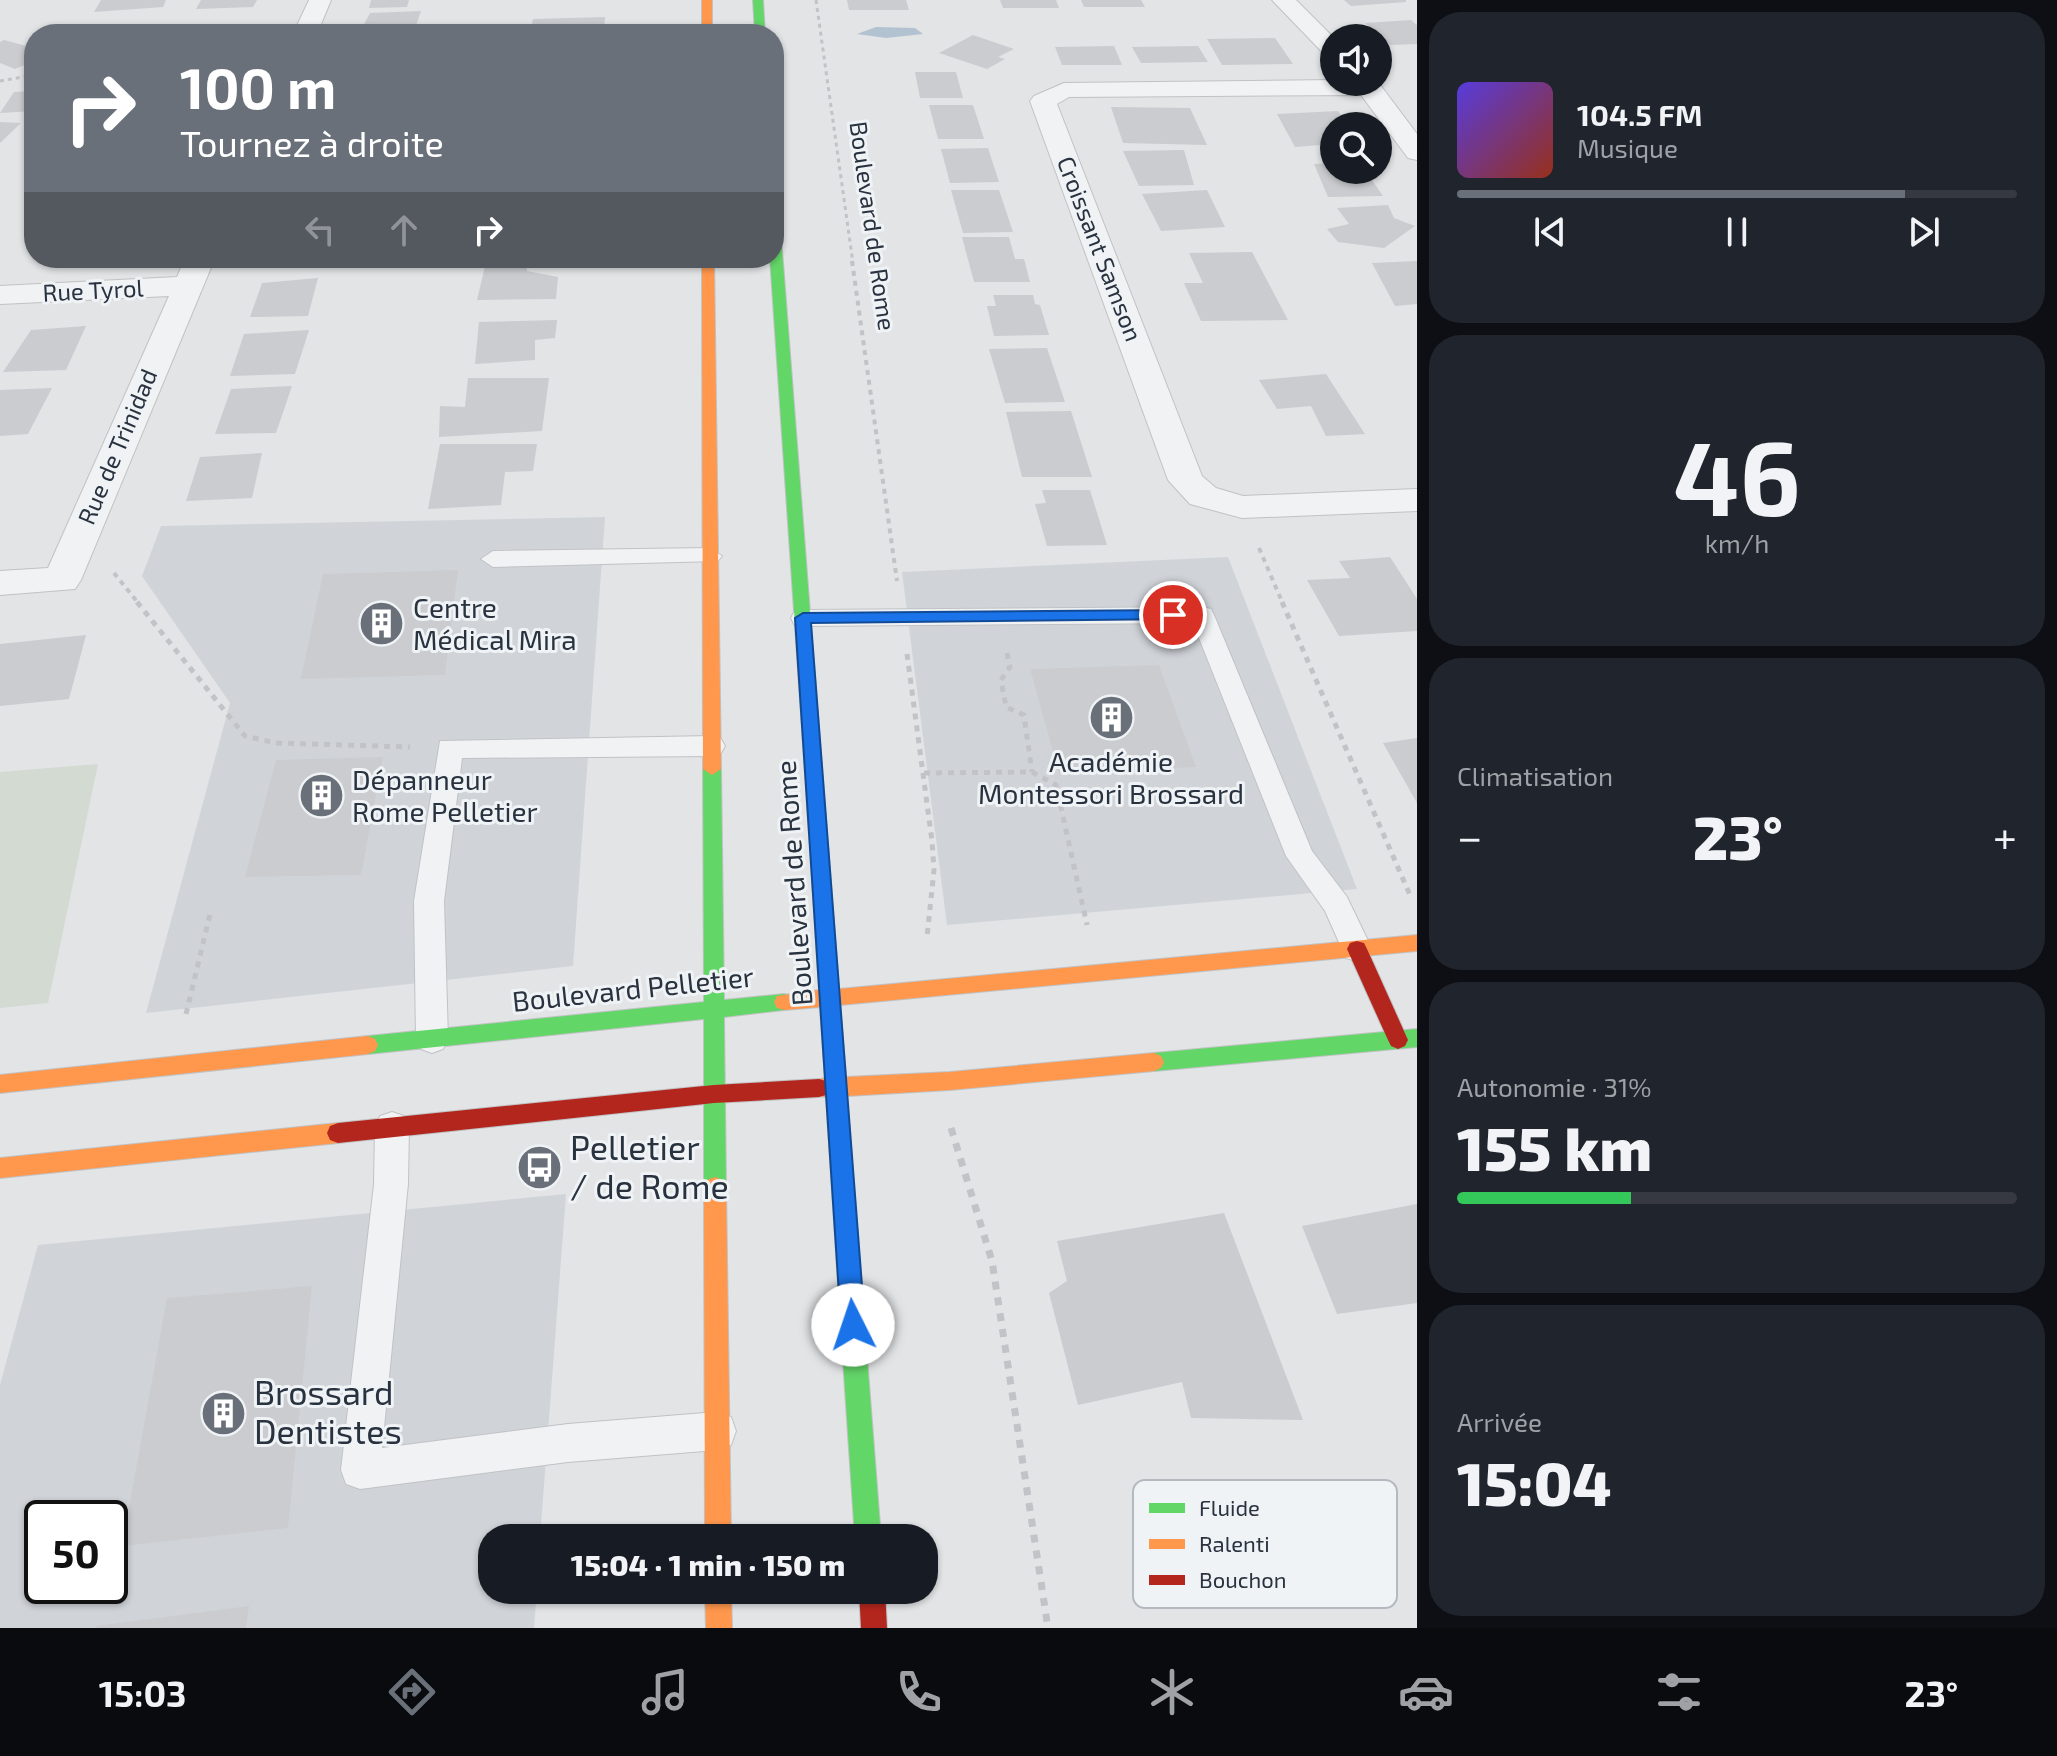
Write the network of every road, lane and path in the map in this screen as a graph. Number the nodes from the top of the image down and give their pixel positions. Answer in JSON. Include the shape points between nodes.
{"nodes":[{"id":1,"x":320,"y":0,"type":"edge"},
{"id":2,"x":707,"y":0,"type":"edge"},
{"id":3,"x":758,"y":0,"type":"edge"},
{"id":4,"x":816,"y":0,"type":"edge"},
{"id":5,"x":1283,"y":0,"type":"edge"},
{"id":6,"x":309,"y":24,"type":"edge"},
{"id":7,"x":707,"y":24,"type":"edge"},
{"id":8,"x":759,"y":24,"type":"edge"},
{"id":9,"x":1320,"y":37,"type":"edge"},
{"id":10,"x":24,"y":77,"type":"edge"},
{"id":11,"x":0,"y":81,"type":"edge"},
{"id":12,"x":1320,"y":86,"type":"edge"},
{"id":13,"x":1374,"y":96,"type":"edge"},
{"id":14,"x":1417,"y":152,"type":"edge"},
{"id":15,"x":708,"y":268,"type":"edge"},
{"id":16,"x":777,"y":268,"type":"edge"},
{"id":17,"x":193,"y":272,"type":"edge"},
{"id":18,"x":0,"y":295,"type":"edge"},
{"id":19,"x":1417,"y":500,"type":"edge"},
{"id":20,"x":1253,"y":534,"type":"dead end"},
{"id":21,"x":710,"y":556,"type":"junction"},
{"id":22,"x":493,"y":559,"type":"dead end"},
{"id":23,"x":62,"y":580,"type":"junction"},
{"id":24,"x":0,"y":583,"type":"edge"},
{"id":25,"x":897,"y":585,"type":"dead end"},
{"id":26,"x":803,"y":618,"type":"junction"},
{"id":27,"x":905,"y":644,"type":"dead end"},
{"id":28,"x":1005,"y":645,"type":"dead end"},
{"id":29,"x":712,"y":746,"type":"junction"},
{"id":30,"x":450,"y":748,"type":"junction"},
{"id":31,"x":1032,"y":772,"type":"junction"},
{"id":32,"x":924,"y":773,"type":"junction"},
{"id":33,"x":1412,"y":899,"type":"dead end"},
{"id":34,"x":211,"y":910,"type":"dead end"},
{"id":35,"x":1087,"y":926,"type":"dead end"},
{"id":36,"x":929,"y":941,"type":"dead end"},
{"id":37,"x":1417,"y":943,"type":"edge"},
{"id":38,"x":1357,"y":949,"type":"junction"},
{"id":39,"x":831,"y":997,"type":"junction"},
{"id":40,"x":714,"y":1008,"type":"junction"},
{"id":41,"x":187,"y":1009,"type":"dead end"},
{"id":42,"x":432,"y":1039,"type":"junction"},
{"id":43,"x":1408,"y":1039,"type":"edge"},
{"id":44,"x":0,"y":1084,"type":"edge"},
{"id":45,"x":837,"y":1089,"type":"junction"},
{"id":46,"x":714,"y":1094,"type":"junction"},
{"id":47,"x":951,"y":1123,"type":"dead end"},
{"id":48,"x":392,"y":1127,"type":"junction"},
{"id":49,"x":0,"y":1168,"type":"edge"},
{"id":50,"x":717,"y":1431,"type":"junction"},
{"id":51,"x":718,"y":1524,"type":"edge"},
{"id":52,"x":867,"y":1524,"type":"edge"},
{"id":53,"x":718,"y":1604,"type":"edge"},
{"id":54,"x":873,"y":1604,"type":"edge"},
{"id":55,"x":719,"y":1628,"type":"edge"},
{"id":56,"x":874,"y":1628,"type":"edge"},
{"id":57,"x":1048,"y":1628,"type":"edge"}],
"edges":[{"from":1,"to":6,"type":"street"},
{"from":2,"to":7,"type":"main road"},
{"from":3,"to":8,"type":"main road"},
{"from":4,"to":25,"type":"path","name":"Boulevard de Rome"},
{"from":5,"to":9,"type":"street"},
{"from":10,"to":11,"type":"path"},
{"from":12,"to":19,"type":"street","name":"Croissant Samson","via":[[1064,90],[1043,101],[1186,480],[1203,496],[1242,507]]},
{"from":13,"to":14,"type":"street","name":"Croissant Samson"},
{"from":15,"to":21,"type":"main road"},
{"from":16,"to":26,"type":"main road","name":"Boulevard de Rome"},
{"from":17,"to":18,"type":"street","name":"Rue Tyrol"},
{"from":17,"to":23,"type":"street","name":"Rue de Trinidad"},
{"from":20,"to":33,"type":"path"},
{"from":21,"to":22,"type":"lane"},
{"from":21,"to":29,"type":"main road"},
{"from":23,"to":24,"type":"street"},
{"from":23,"to":30,"type":"path","via":[[114,573],[245,736],[276,743]]},
{"from":26,"to":38,"type":"lane","via":[[1202,615],[1300,856],[1337,905]]},
{"from":26,"to":39,"type":"main road","name":"Boulevard de Rome"},
{"from":27,"to":32,"type":"path"},
{"from":28,"to":31,"type":"path","via":[[1010,667],[1001,680],[1006,707],[1024,715]]},
{"from":29,"to":30,"type":"lane"},
{"from":29,"to":40,"type":"main road"},
{"from":30,"to":42,"type":"lane","via":[[429,901]]},
{"from":31,"to":32,"type":"path"},
{"from":31,"to":35,"type":"path","via":[[1056,785]]},
{"from":32,"to":36,"type":"path","via":[[934,870],[925,933]]},
{"from":34,"to":41,"type":"path"},
{"from":37,"to":38,"type":"main road","name":"Boulevard Pelletier"},
{"from":38,"to":39,"type":"main road","name":"Boulevard Pelletier"},
{"from":38,"to":43,"type":"main road"},
{"from":39,"to":40,"type":"main road","name":"Boulevard Pelletier"},
{"from":39,"to":45,"type":"main road","name":"Boulevard de Rome"},
{"from":40,"to":42,"type":"main road","name":"Boulevard Pelletier"},
{"from":40,"to":46,"type":"main road"},
{"from":42,"to":44,"type":"main road","name":"Boulevard Pelletier"},
{"from":43,"to":45,"type":"main road"},
{"from":45,"to":46,"type":"main road"},
{"from":45,"to":52,"type":"main road","name":"Boulevard de Rome"},
{"from":46,"to":48,"type":"main road"},
{"from":46,"to":50,"type":"main road"},
{"from":47,"to":57,"type":"path","via":[[997,1290]]},
{"from":48,"to":49,"type":"main road"},
{"from":48,"to":50,"type":"lane","via":[[391,1184],[360,1470],[568,1443]]},
{"from":50,"to":51,"type":"main road"},
{"from":53,"to":55,"type":"main road"},
{"from":54,"to":56,"type":"main road"}]}
